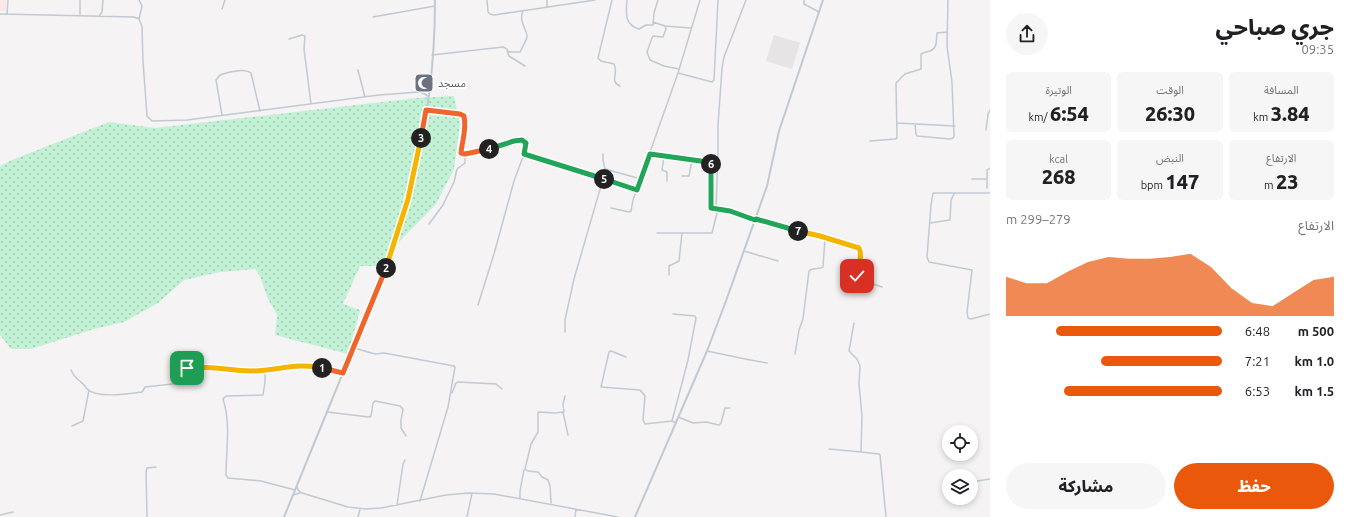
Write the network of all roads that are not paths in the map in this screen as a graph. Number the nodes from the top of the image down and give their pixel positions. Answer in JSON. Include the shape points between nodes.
{"nodes":[{"id":1,"x":8,"y":0,"type":"edge"},
{"id":2,"x":80,"y":0,"type":"edge"},
{"id":3,"x":103,"y":0,"type":"edge"},
{"id":4,"x":139,"y":0,"type":"edge"},
{"id":5,"x":225,"y":0,"type":"edge"},
{"id":6,"x":435,"y":0,"type":"edge"},
{"id":7,"x":487,"y":0,"type":"edge"},
{"id":8,"x":547,"y":0,"type":"edge"},
{"id":9,"x":595,"y":0,"type":"edge"},
{"id":10,"x":612,"y":0,"type":"edge"},
{"id":11,"x":626,"y":0,"type":"edge"},
{"id":12,"x":658,"y":0,"type":"edge"},
{"id":13,"x":700,"y":0,"type":"edge"},
{"id":14,"x":718,"y":0,"type":"edge"},
{"id":15,"x":746,"y":0,"type":"edge"},
{"id":16,"x":804,"y":0,"type":"edge"},
{"id":17,"x":823,"y":0,"type":"edge"},
{"id":18,"x":948,"y":0,"type":"edge"},
{"id":19,"x":143,"y":2,"type":"dead end"},
{"id":20,"x":142,"y":4,"type":"junction"},
{"id":21,"x":435,"y":6,"type":"junction"},
{"id":22,"x":547,"y":7,"type":"junction"},
{"id":23,"x":222,"y":9,"type":"dead end"},
{"id":24,"x":524,"y":11,"type":"junction"},
{"id":25,"x":102,"y":12,"type":"junction"},
{"id":26,"x":819,"y":12,"type":"junction"},
{"id":27,"x":0,"y":14,"type":"edge"},
{"id":28,"x":7,"y":14,"type":"junction"},
{"id":29,"x":80,"y":15,"type":"junction"},
{"id":30,"x":100,"y":16,"type":"junction"},
{"id":31,"x":105,"y":16,"type":"junction"},
{"id":32,"x":374,"y":17,"type":"dead end"},
{"id":33,"x":139,"y":19,"type":"junction"},
{"id":34,"x":653,"y":22,"type":"junction"},
{"id":35,"x":665,"y":26,"type":"junction"},
{"id":36,"x":691,"y":28,"type":"junction"},
{"id":37,"x":948,"y":32,"type":"junction"},
{"id":38,"x":288,"y":39,"type":"dead end"},
{"id":39,"x":507,"y":51,"type":"junction"},
{"id":40,"x":432,"y":55,"type":"junction"},
{"id":41,"x":525,"y":66,"type":"dead end"},
{"id":42,"x":679,"y":69,"type":"junction"},
{"id":43,"x":358,"y":70,"type":"dead end"},
{"id":44,"x":678,"y":73,"type":"junction"},
{"id":45,"x":620,"y":86,"type":"dead end"},
{"id":46,"x":429,"y":87,"type":"junction"},
{"id":47,"x":419,"y":92,"type":"junction"},
{"id":48,"x":428,"y":96,"type":"junction"},
{"id":49,"x":364,"y":97,"type":"junction"},
{"id":50,"x":311,"y":104,"type":"junction"},
{"id":51,"x":426,"y":110,"type":"junction"},
{"id":52,"x":990,"y":110,"type":"edge"},
{"id":53,"x":260,"y":111,"type":"junction"},
{"id":54,"x":222,"y":116,"type":"junction"},
{"id":55,"x":898,"y":123,"type":"junction"},
{"id":56,"x":915,"y":124,"type":"junction"},
{"id":57,"x":954,"y":126,"type":"junction"},
{"id":58,"x":986,"y":130,"type":"dead end"},
{"id":59,"x":870,"y":141,"type":"dead end"},
{"id":60,"x":465,"y":154,"type":"junction"},
{"id":61,"x":524,"y":154,"type":"junction"},
{"id":62,"x":603,"y":154,"type":"dead end"},
{"id":63,"x":650,"y":154,"type":"junction"},
{"id":64,"x":664,"y":156,"type":"junction"},
{"id":65,"x":692,"y":160,"type":"junction"},
{"id":66,"x":990,"y":168,"type":"edge"},
{"id":67,"x":607,"y":170,"type":"junction"},
{"id":68,"x":682,"y":176,"type":"dead end"},
{"id":69,"x":604,"y":179,"type":"junction"},
{"id":70,"x":641,"y":179,"type":"junction"},
{"id":71,"x":972,"y":179,"type":"dead end"},
{"id":72,"x":987,"y":179,"type":"junction"},
{"id":73,"x":667,"y":181,"type":"dead end"},
{"id":74,"x":987,"y":188,"type":"dead end"},
{"id":75,"x":637,"y":190,"type":"junction"},
{"id":76,"x":990,"y":193,"type":"edge"},
{"id":77,"x":954,"y":194,"type":"junction"},
{"id":78,"x":610,"y":208,"type":"dead end"},
{"id":79,"x":717,"y":209,"type":"junction"},
{"id":80,"x":755,"y":219,"type":"junction"},
{"id":81,"x":930,"y":223,"type":"junction"},
{"id":82,"x":429,"y":224,"type":"dead end"},
{"id":83,"x":657,"y":233,"type":"dead end"},
{"id":84,"x":682,"y":233,"type":"junction"},
{"id":85,"x":825,"y":238,"type":"junction"},
{"id":86,"x":744,"y":251,"type":"junction"},
{"id":87,"x":778,"y":261,"type":"dead end"},
{"id":88,"x":669,"y":275,"type":"dead end"},
{"id":89,"x":882,"y":286,"type":"dead end"},
{"id":90,"x":478,"y":304,"type":"dead end"},
{"id":91,"x":673,"y":314,"type":"dead end"},
{"id":92,"x":990,"y":314,"type":"edge"},
{"id":93,"x":854,"y":324,"type":"dead end"},
{"id":94,"x":565,"y":332,"type":"dead end"},
{"id":95,"x":354,"y":348,"type":"junction"},
{"id":96,"x":707,"y":350,"type":"junction"},
{"id":97,"x":795,"y":354,"type":"dead end"},
{"id":98,"x":626,"y":357,"type":"dead end"},
{"id":99,"x":768,"y":363,"type":"dead end"},
{"id":100,"x":71,"y":370,"type":"dead end"},
{"id":101,"x":265,"y":370,"type":"junction"},
{"id":102,"x":343,"y":373,"type":"junction"},
{"id":103,"x":502,"y":389,"type":"dead end"},
{"id":104,"x":89,"y":390,"type":"junction"},
{"id":105,"x":451,"y":395,"type":"junction"},
{"id":106,"x":565,"y":396,"type":"dead end"},
{"id":107,"x":730,"y":408,"type":"dead end"},
{"id":108,"x":563,"y":411,"type":"junction"},
{"id":109,"x":327,"y":412,"type":"junction"},
{"id":110,"x":678,"y":417,"type":"junction"},
{"id":111,"x":672,"y":421,"type":"junction"},
{"id":112,"x":676,"y":423,"type":"junction"},
{"id":113,"x":72,"y":426,"type":"dead end"},
{"id":114,"x":406,"y":436,"type":"dead end"},
{"id":115,"x":568,"y":436,"type":"dead end"},
{"id":116,"x":829,"y":449,"type":"dead end"},
{"id":117,"x":861,"y":452,"type":"junction"},
{"id":118,"x":406,"y":460,"type":"dead end"},
{"id":119,"x":156,"y":467,"type":"dead end"},
{"id":120,"x":525,"y":469,"type":"junction"},
{"id":121,"x":990,"y":479,"type":"edge"},
{"id":122,"x":978,"y":481,"type":"edge"},
{"id":123,"x":297,"y":487,"type":"junction"},
{"id":124,"x":295,"y":490,"type":"junction"},
{"id":125,"x":302,"y":493,"type":"junction"},
{"id":126,"x":472,"y":493,"type":"junction"},
{"id":127,"x":293,"y":495,"type":"junction"},
{"id":128,"x":520,"y":498,"type":"junction"},
{"id":129,"x":420,"y":501,"type":"junction"},
{"id":130,"x":551,"y":503,"type":"junction"},
{"id":131,"x":397,"y":506,"type":"junction"},
{"id":132,"x":360,"y":508,"type":"junction"},
{"id":133,"x":576,"y":509,"type":"junction"},
{"id":134,"x":13,"y":512,"type":"dead end"},
{"id":135,"x":0,"y":515,"type":"edge"},
{"id":136,"x":147,"y":517,"type":"edge"},
{"id":137,"x":284,"y":517,"type":"edge"},
{"id":138,"x":358,"y":517,"type":"edge"},
{"id":139,"x":467,"y":517,"type":"edge"},
{"id":140,"x":575,"y":517,"type":"edge"},
{"id":141,"x":618,"y":517,"type":"edge"},
{"id":142,"x":635,"y":517,"type":"edge"},
{"id":143,"x":886,"y":517,"type":"edge"}],
"edges":[{"from":1,"to":28,"type":"street"},
{"from":2,"to":29,"type":"street"},
{"from":3,"to":25,"type":"street"},
{"from":4,"to":20,"type":"street"},
{"from":5,"to":23,"type":"street"},
{"from":6,"to":21,"type":"street"},
{"from":7,"to":24,"type":"street","via":[[488,12],[492,15]]},
{"from":8,"to":22,"type":"street"},
{"from":9,"to":22,"type":"street"},
{"from":10,"to":45,"type":"street","via":[[598,58],[614,64],[614,80]]},
{"from":11,"to":34,"type":"street","via":[[626,13],[632,26],[642,28],[653,25]]},
{"from":12,"to":34,"type":"street"},
{"from":13,"to":36,"type":"street"},
{"from":14,"to":44,"type":"street","via":[[714,80],[712,82]]},
{"from":15,"to":79,"type":"street","via":[[722,68]]},
{"from":16,"to":26,"type":"street","via":[[804,4]]},
{"from":17,"to":26,"type":"street"},
{"from":18,"to":37,"type":"street"},
{"from":19,"to":20,"type":"street"},
{"from":20,"to":33,"type":"street"},
{"from":21,"to":32,"type":"street"},
{"from":21,"to":40,"type":"street"},
{"from":22,"to":24,"type":"street"},
{"from":24,"to":39,"type":"street","via":[[522,20],[527,36],[521,51]]},
{"from":25,"to":30,"type":"street"},
{"from":25,"to":31,"type":"street"},
{"from":26,"to":80,"type":"street","via":[[781,124],[767,186]]},
{"from":27,"to":28,"type":"street"},
{"from":28,"to":29,"type":"street"},
{"from":29,"to":30,"type":"street"},
{"from":30,"to":31,"type":"street"},
{"from":31,"to":33,"type":"street"},
{"from":33,"to":54,"type":"street","via":[[142,26],[148,119],[154,122]]},
{"from":34,"to":35,"type":"street"},
{"from":35,"to":36,"type":"street"},
{"from":35,"to":42,"type":"street","via":[[663,37],[654,36],[647,53],[651,61]]},
{"from":36,"to":42,"type":"street"},
{"from":37,"to":55,"type":"street","via":[[937,33],[936,46],[921,54],[921,69],[905,74],[896,83]]},
{"from":37,"to":57,"type":"street"},
{"from":38,"to":50,"type":"street","via":[[305,36],[304,48]]},
{"from":39,"to":40,"type":"street","via":[[503,47]]},
{"from":39,"to":41,"type":"street","via":[[509,56]]},
{"from":40,"to":46,"type":"street"},
{"from":42,"to":44,"type":"street"},
{"from":43,"to":49,"type":"street"},
{"from":44,"to":63,"type":"street"},
{"from":46,"to":47,"type":"street"},
{"from":46,"to":48,"type":"street"},
{"from":47,"to":48,"type":"street"},
{"from":47,"to":49,"type":"street"},
{"from":48,"to":51,"type":"street"},
{"from":49,"to":50,"type":"street"},
{"from":50,"to":53,"type":"street"},
{"from":51,"to":60,"type":"street","via":[[463,115],[465,127],[461,152]]},
{"from":51,"to":95,"type":"street","via":[[414,176],[401,222]]},
{"from":52,"to":58,"type":"street"},
{"from":53,"to":54,"type":"street"},
{"from":53,"to":54,"type":"street","via":[[251,73],[239,71],[220,75],[216,80]]},
{"from":55,"to":56,"type":"street"},
{"from":55,"to":59,"type":"street","via":[[896,138]]},
{"from":56,"to":57,"type":"street"},
{"from":56,"to":57,"type":"street","via":[[916,135],[950,139],[954,138]]},
{"from":60,"to":61,"type":"street","via":[[522,140],[526,143]]},
{"from":60,"to":82,"type":"street","via":[[465,163],[457,169],[443,205]]},
{"from":61,"to":69,"type":"street"},
{"from":61,"to":90,"type":"street"},
{"from":62,"to":67,"type":"street","via":[[604,168]]},
{"from":63,"to":64,"type":"street"},
{"from":63,"to":70,"type":"street"},
{"from":64,"to":65,"type":"street"},
{"from":64,"to":73,"type":"street","via":[[662,170],[667,172]]},
{"from":65,"to":68,"type":"street","via":[[689,176]]},
{"from":65,"to":79,"type":"street","via":[[711,164],[710,207]]},
{"from":66,"to":72,"type":"street","via":[[987,170]]},
{"from":67,"to":69,"type":"street"},
{"from":67,"to":70,"type":"street"},
{"from":69,"to":75,"type":"street"},
{"from":69,"to":94,"type":"street","via":[[574,280],[564,320]]},
{"from":70,"to":75,"type":"street"},
{"from":71,"to":72,"type":"street"},
{"from":72,"to":74,"type":"street"},
{"from":75,"to":78,"type":"street","via":[[631,212]]},
{"from":76,"to":77,"type":"street"},
{"from":77,"to":81,"type":"street","via":[[951,198],[950,220]]},
{"from":77,"to":81,"type":"street","via":[[933,194]]},
{"from":79,"to":80,"type":"street"},
{"from":79,"to":84,"type":"street","via":[[712,233]]},
{"from":80,"to":85,"type":"street"},
{"from":80,"to":86,"type":"street"},
{"from":81,"to":92,"type":"street","via":[[928,261],[972,270],[968,318]]},
{"from":83,"to":84,"type":"street"},
{"from":84,"to":88,"type":"street","via":[[679,261],[669,266]]},
{"from":85,"to":89,"type":"street","via":[[859,248],[861,253],[857,276]]},
{"from":85,"to":97,"type":"street","via":[[823,267],[809,271],[803,319]]},
{"from":86,"to":87,"type":"street"},
{"from":86,"to":96,"type":"street"},
{"from":91,"to":111,"type":"street","via":[[696,318]]},
{"from":93,"to":117,"type":"street","via":[[849,351],[860,366]]},
{"from":95,"to":102,"type":"street"},
{"from":95,"to":105,"type":"street","via":[[375,354],[384,353],[454,366]]},
{"from":96,"to":99,"type":"street"},
{"from":96,"to":110,"type":"street"},
{"from":98,"to":111,"type":"street","via":[[609,352],[602,388],[642,391],[645,396],[643,420],[646,424]]},
{"from":100,"to":104,"type":"street","via":[[75,378]]},
{"from":101,"to":102,"type":"street","via":[[307,366]]},
{"from":101,"to":104,"type":"street","via":[[189,368],[179,384],[145,387],[142,392],[122,394],[105,394]]},
{"from":101,"to":124,"type":"street","via":[[263,395],[226,396],[223,399],[226,406],[228,437],[226,475],[228,478],[266,482]]},
{"from":102,"to":109,"type":"street"},
{"from":103,"to":105,"type":"street","via":[[496,384],[458,382]]},
{"from":104,"to":113,"type":"street","via":[[83,421]]},
{"from":105,"to":129,"type":"street"},
{"from":106,"to":108,"type":"street"},
{"from":107,"to":110,"type":"street","via":[[725,408],[719,425],[693,422]]},
{"from":108,"to":115,"type":"street"},
{"from":108,"to":120,"type":"street","via":[[538,413],[538,432],[531,444]]},
{"from":109,"to":114,"type":"street","via":[[370,417],[374,402],[400,406],[403,409],[401,428]]},
{"from":109,"to":123,"type":"street"},
{"from":110,"to":112,"type":"street"},
{"from":111,"to":112,"type":"street"},
{"from":112,"to":142,"type":"street"},
{"from":116,"to":117,"type":"street"},
{"from":117,"to":143,"type":"street","via":[[880,455]]},
{"from":118,"to":131,"type":"street","via":[[403,464]]},
{"from":119,"to":136,"type":"street","via":[[147,468],[146,472]]},
{"from":120,"to":128,"type":"street"},
{"from":120,"to":130,"type":"street","via":[[538,472],[548,479]]},
{"from":121,"to":122,"type":"street"},
{"from":123,"to":124,"type":"street"},
{"from":123,"to":125,"type":"street"},
{"from":124,"to":127,"type":"street"},
{"from":125,"to":127,"type":"street"},
{"from":125,"to":132,"type":"street"},
{"from":126,"to":128,"type":"street"},
{"from":126,"to":129,"type":"street"},
{"from":126,"to":139,"type":"street"},
{"from":127,"to":137,"type":"street"},
{"from":128,"to":130,"type":"street"},
{"from":129,"to":131,"type":"street"},
{"from":130,"to":133,"type":"street"},
{"from":131,"to":132,"type":"street"},
{"from":132,"to":138,"type":"street"},
{"from":133,"to":140,"type":"street"},
{"from":133,"to":141,"type":"street"},
{"from":134,"to":135,"type":"street"}]}
